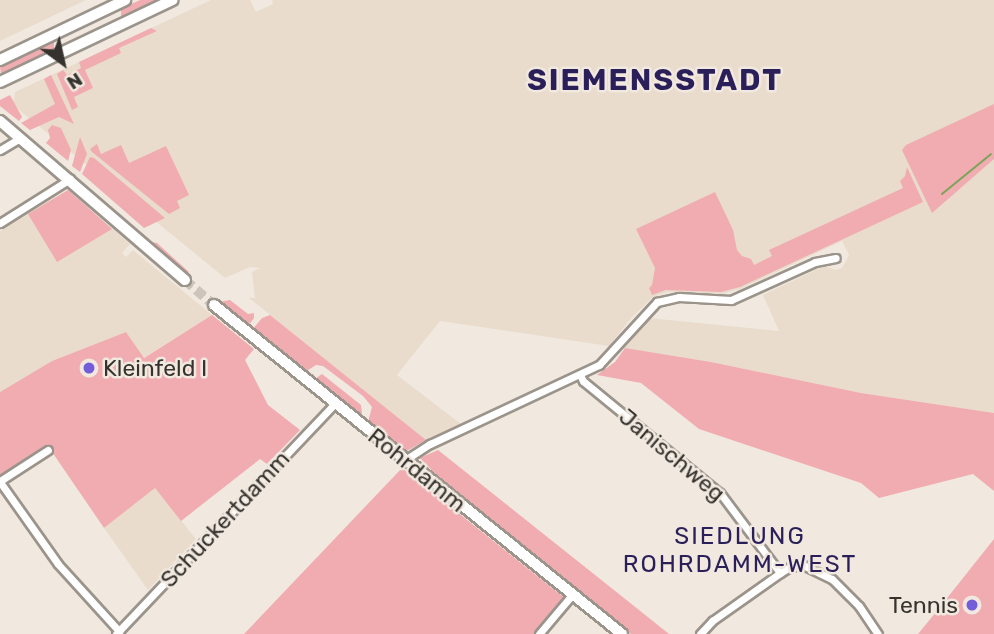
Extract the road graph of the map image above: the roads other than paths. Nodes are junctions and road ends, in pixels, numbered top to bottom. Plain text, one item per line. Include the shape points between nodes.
1 (125, 0) edge
2 (173, 0) edge
3 (0, 60) edge
4 (0, 82) edge
5 (0, 121) edge
6 (20, 138) junction
7 (0, 150) edge
8 (70, 179) junction
9 (0, 223) edge
10 (836, 258) dead end
11 (186, 280) tunnel mouth
12 (214, 305) tunnel mouth
13 (580, 375) junction
14 (334, 404) junction
15 (48, 450) dead end
16 (405, 460) junction
17 (0, 482) edge
18 (779, 573) junction
19 (572, 594) junction
20 (117, 633) edge
21 (539, 634) edge
22 (622, 634) edge
23 (700, 634) edge
24 (878, 634) edge

1 - 3 main road
2 - 4 main road
5 - 6 main road
6 - 7 street
6 - 8 main road
8 - 9 street
8 - 11 main road
10 - 13 street via 815,262 731,300 664,299 646,311 605,360
12 - 14 main road, Rohrdamm
13 - 16 street
13 - 18 street, Janischweg via 720,493
14 - 16 main road, Rohrdamm
14 - 20 street, Schuckertdamm
15 - 17 street
16 - 19 main road, Rohrdamm
17 - 20 street via 58,564
18 - 23 street
18 - 24 street via 795,565 819,570 859,606
19 - 21 street
19 - 22 main road, Rohrdamm

